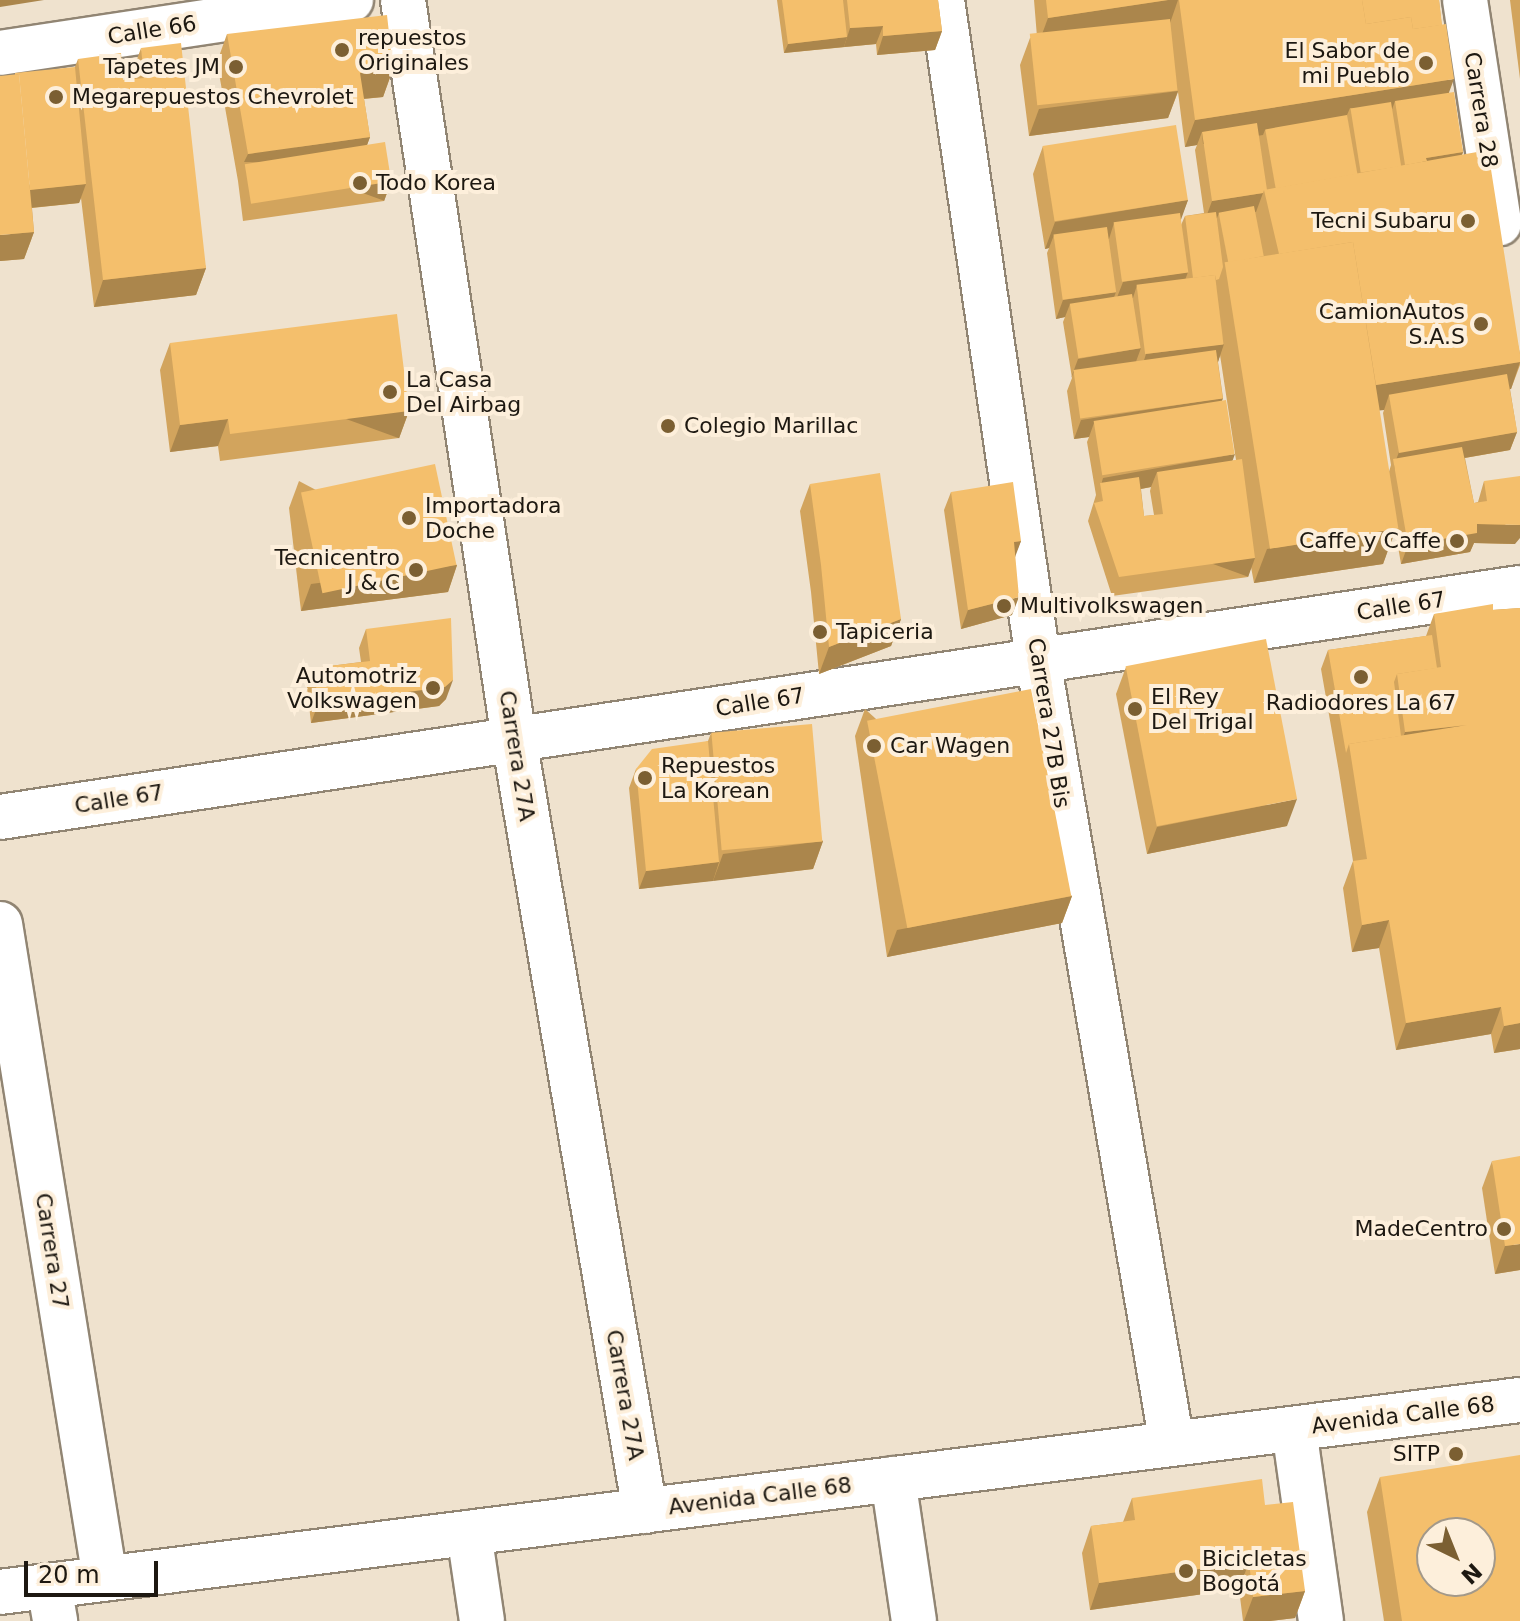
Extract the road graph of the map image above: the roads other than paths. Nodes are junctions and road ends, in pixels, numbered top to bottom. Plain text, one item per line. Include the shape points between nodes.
1 (351, 0) edge
2 (403, 0) edge
3 (942, 0) edge
4 (1465, 0) edge
5 (0, 53) edge
6 (1506, 267) edge
7 (1520, 588) edge
8 (1038, 660) junction
9 (514, 739) junction
10 (0, 817) edge
11 (0, 924) edge
12 (1520, 1400) edge
13 (1294, 1429) junction
14 (1172, 1444) junction
15 (893, 1479) junction
16 (645, 1511) junction
17 (469, 1533) junction
18 (105, 1579) junction
19 (0, 1592) edge
20 (52, 1603) edge
21 (482, 1621) edge
22 (914, 1621) edge
23 (1321, 1621) edge

1 - 5 street, Calle 66
2 - 9 street, Carrera 27A
3 - 8 street, Carrera 27B Bis
4 - 6 street, Carrera 28
7 - 8 street, Calle 67
8 - 9 street, Calle 67
8 - 14 street, Carrera 27B Bis
9 - 10 street, Calle 67
9 - 16 street, Carrera 27A
11 - 18 street, Carrera 27
12 - 13 street, Avenida Calle 68
13 - 14 street, Avenida Calle 68
13 - 23 street
14 - 15 street, Avenida Calle 68
15 - 16 street, Avenida Calle 68
15 - 22 street
16 - 17 street, Avenida Calle 68
17 - 18 street, Avenida Calle 68
17 - 21 street
18 - 20 street, Avenida Calle 68
19 - 20 street, Avenida Calle 68

